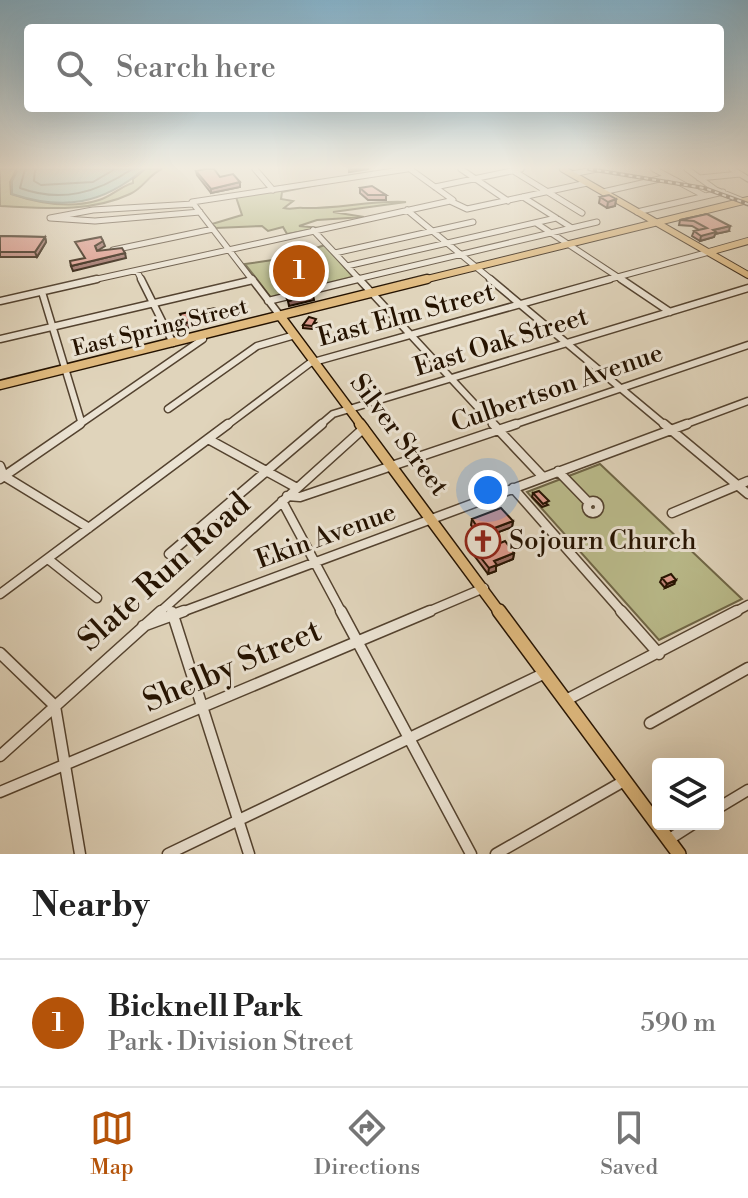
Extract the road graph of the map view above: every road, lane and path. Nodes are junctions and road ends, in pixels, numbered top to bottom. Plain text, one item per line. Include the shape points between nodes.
1 (98, 209) edge
2 (198, 209) edge
3 (412, 209) edge
4 (542, 209) edge
5 (575, 209) edge
6 (632, 209) edge
7 (650, 209) edge
8 (718, 209) edge
9 (407, 210) junction
10 (200, 212) junction
11 (637, 212) junction
12 (582, 213) dead end
13 (556, 218) junction
14 (473, 222) dead end
15 (597, 222) dead end
16 (536, 223) junction
17 (657, 223) junction
18 (572, 228) junction
19 (213, 229) junction
20 (313, 230) junction
21 (432, 231) junction
22 (555, 233) junction
23 (748, 241) edge
24 (446, 243) junction
25 (572, 244) junction
26 (229, 250) junction
27 (102, 252) edge
28 (709, 252) junction
29 (335, 253) junction
30 (461, 254) junction
31 (347, 266) junction
32 (478, 268) junction
33 (137, 271) junction
34 (748, 275) edge
35 (619, 277) junction
36 (360, 279) junction
37 (253, 280) junction
38 (748, 288) edge
39 (42, 292) junction
40 (373, 294) junction
41 (0, 301) edge
42 (268, 301) junction
43 (153, 304) junction
44 (521, 304) junction
45 (670, 312) junction
46 (281, 317) junction
47 (53, 327) junction
48 (412, 334) junction
49 (295, 335) junction
50 (201, 336) junction
51 (0, 339) edge
52 (173, 343) junction
53 (568, 343) junction
54 (748, 345) edge
55 (314, 361) junction
56 (65, 369) junction
57 (453, 378) junction
58 (0, 385) edge
59 (621, 387) junction
60 (748, 401) edge
61 (168, 409) dead end
62 (350, 409) junction
63 (81, 421) junction
64 (364, 428) junction
65 (499, 429) junction
66 (671, 429) junction
67 (208, 439) junction
68 (0, 466) edge
69 (392, 466) junction
70 (266, 471) junction
71 (558, 471) junction
72 (543, 477) junction
73 (2, 478) edge
74 (748, 481) edge
75 (738, 485) junction
76 (297, 488) junction
77 (513, 488) junction
78 (748, 494) edge
79 (285, 498) junction
80 (589, 503) dead end
81 (672, 513) dead end
82 (432, 518) junction
83 (89, 528) junction
84 (169, 554) dead end
85 (48, 559) junction
86 (316, 561) junction
87 (484, 588) junction
88 (0, 594) edge
89 (97, 598) dead end
90 (169, 602) junction
91 (748, 605) edge
92 (173, 615) junction
93 (143, 626) junction
94 (358, 641) junction
95 (0, 653) edge
96 (659, 654) junction
97 (748, 668) edge
98 (545, 673) junction
99 (565, 700) junction
100 (55, 706) junction
101 (202, 707) junction
102 (650, 723) dead end
103 (410, 738) junction
104 (0, 756) edge
105 (65, 765) junction
106 (624, 781) junction
107 (748, 790) edge
108 (0, 792) edge
109 (724, 804) edge
110 (239, 821) junction
111 (684, 830) edge
112 (668, 840) junction
113 (80, 854) edge
114 (168, 854) edge
115 (249, 854) edge
116 (471, 854) edge
117 (496, 854) edge
118 (679, 854) edge

1 - 10 street via 50,218 95,221
2 - 10 street, Silver Street
3 - 9 street
4 - 13 street
5 - 12 street
6 - 11 main road
7 - 11 street
8 - 17 main road, East Spring Street
9 - 20 street
9 - 21 street
10 - 19 street, Silver Street
11 - 17 main road
13 - 16 street
13 - 18 street
14 - 21 street
15 - 18 street
16 - 22 street
16 - 24 street
17 - 25 main road, East Spring Street
17 - 28 main road
18 - 22 street
19 - 26 street, Silver Street
19 - 27 street
20 - 26 street
20 - 29 street
21 - 24 street
21 - 29 street
22 - 25 street
22 - 30 street
23 - 28 main road, East Elm Street
24 - 30 street
24 - 31 street
25 - 32 main road, East Spring Street
25 - 35 street
26 - 33 street
26 - 37 street, Silver Street
28 - 34 main road
28 - 35 street, East Elm Street
29 - 31 street
30 - 32 street
30 - 36 street
31 - 36 street
32 - 40 main road, East Spring Street
32 - 44 street
33 - 39 street
33 - 43 street
35 - 44 street, East Elm Street
35 - 45 street
36 - 40 street
36 - 42 street
37 - 42 street, Silver Street
37 - 43 street
38 - 45 street, East Oak Street
39 - 41 street
39 - 47 street
40 - 46 main road, East Spring Street
40 - 48 street
42 - 46 street, Silver Street
43 - 47 street
43 - 52 street
44 - 48 street, East Elm Street
44 - 53 street
45 - 53 street, East Oak Street
46 - 49 main road, Silver Street
46 - 50 main road, East Spring Street
47 - 51 street
47 - 56 street
48 - 55 street, East Elm Street
48 - 57 street
49 - 55 main road, Silver Street
49 - 61 street via 257,346
50 - 52 main road, East Spring Street
50 - 63 street
52 - 56 main road, East Spring Street
53 - 57 street, East Oak Street
53 - 59 street
54 - 59 street, Culbertson Avenue
55 - 62 main road, Silver Street
55 - 67 street, East Elm Street
56 - 58 main road, East Spring Street
56 - 63 street
57 - 62 street, East Oak Street
57 - 65 street
59 - 65 street, Culbertson Avenue
59 - 66 street
60 - 66 street, Ekin Avenue
62 - 64 main road, Silver Street
62 - 70 street, East Oak Street via 333,414
63 - 73 street
64 - 69 main road, Silver Street
64 - 76 street, Slate Run Road
65 - 69 street, Culbertson Avenue
65 - 72 street
66 - 71 street, Ekin Avenue
66 - 75 street
67 - 70 street
67 - 83 street, East Elm Street
68 - 73 street
69 - 79 street, Culbertson Avenue
69 - 82 main road, Silver Street
70 - 76 street
70 - 84 street, East Oak Street
71 - 72 street, Ekin Avenue
71 - 80 street
72 - 77 street, Ekin Avenue
73 - 83 street
74 - 75 street
75 - 78 street
75 - 81 street
76 - 79 street, Slate Run Road
77 - 82 street, Ekin Avenue
77 - 96 street
79 - 86 street
79 - 90 street, Slate Run Road
82 - 86 street, Ekin Avenue
82 - 87 main road, Silver Street
83 - 85 street, East Elm Street
85 - 88 street, East Elm Street
85 - 89 street
86 - 92 street, Ekin Avenue
86 - 94 street
87 - 94 street, Shelby Street
87 - 98 main road, Silver Street
90 - 92 street
90 - 93 street, Slate Run Road
91 - 96 street
92 - 93 street, Ekin Avenue
92 - 101 street
93 - 100 street, Slate Run Road
94 - 101 street, Shelby Street
94 - 103 street
95 - 100 street
96 - 99 street
97 - 102 street
98 - 99 main road, Silver Street
98 - 103 street
99 - 106 main road, Silver Street
100 - 104 street, Slate Run Road
100 - 105 street
101 - 105 street, Shelby Street
101 - 110 street
103 - 110 street
103 - 116 street
105 - 108 street, Shelby Street
105 - 113 street
106 - 112 main road, Silver Street
106 - 117 street
107 - 109 street
110 - 114 street
110 - 115 street
111 - 112 street
112 - 118 main road, Silver Street

